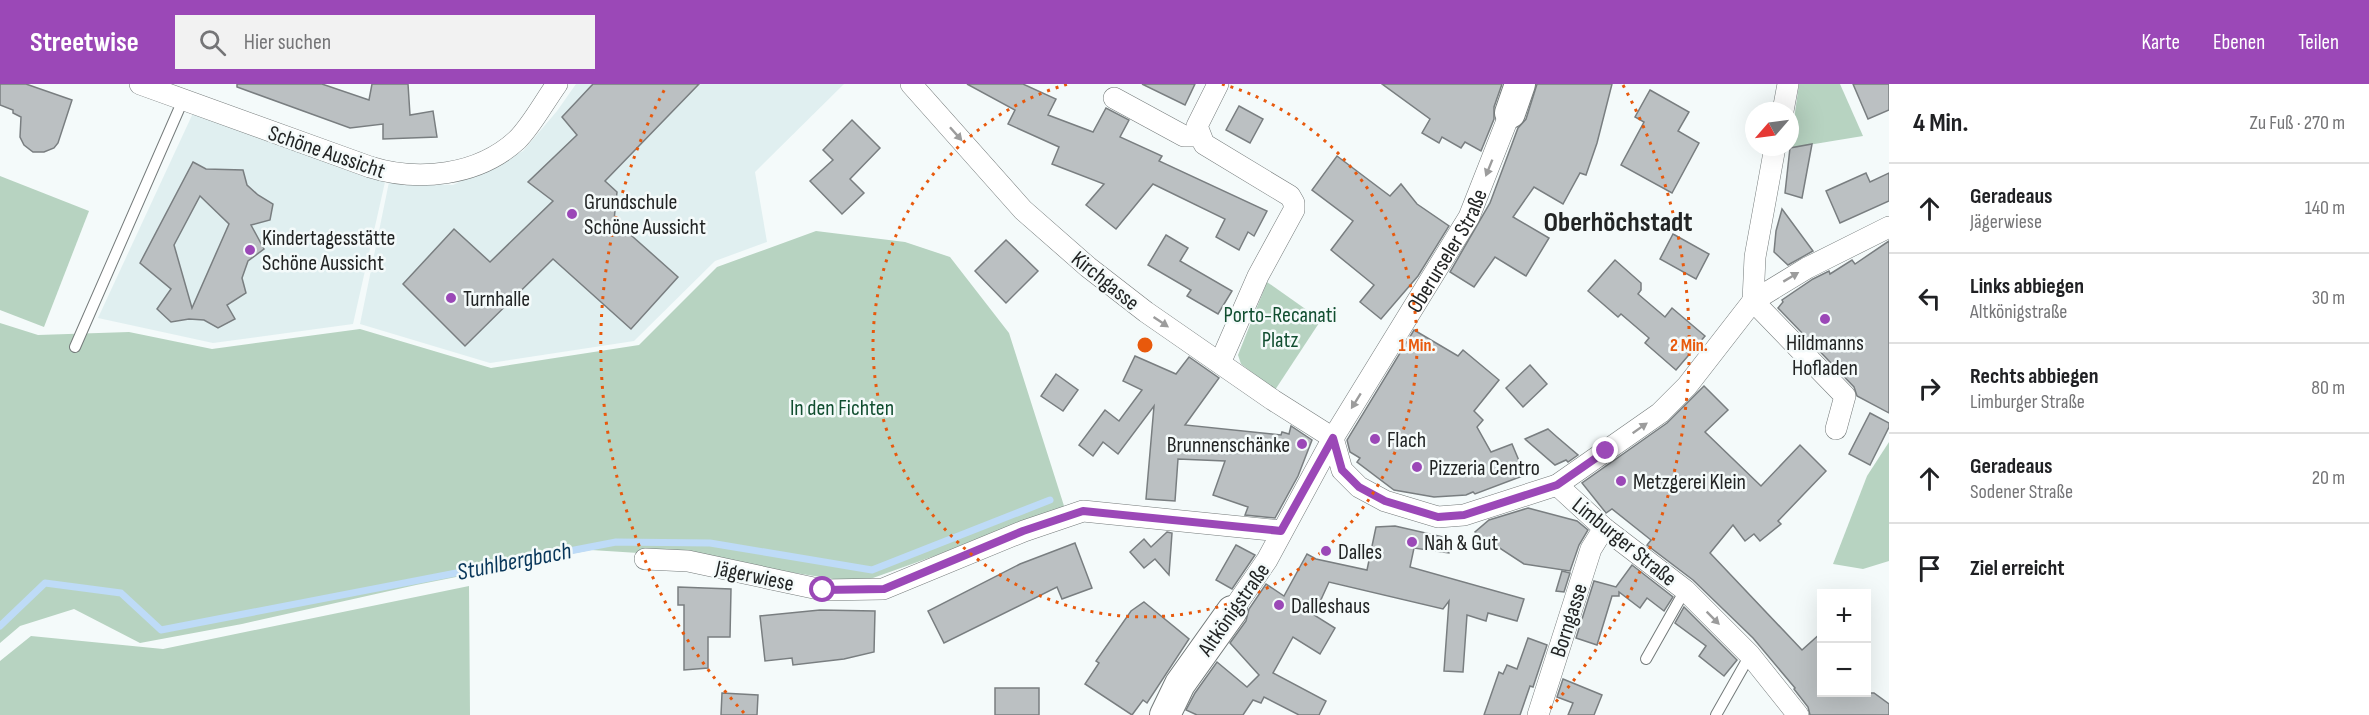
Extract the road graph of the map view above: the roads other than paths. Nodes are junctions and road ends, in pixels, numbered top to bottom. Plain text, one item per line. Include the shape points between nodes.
1 (140, 84) edge
2 (557, 84) edge
3 (1218, 84) edge
4 (1520, 84) edge
5 (1788, 84) edge
6 (917, 86) edge
7 (1114, 98) dead end
8 (183, 100) junction
9 (1785, 102) edge
10 (1510, 113) joint
11 (1199, 136) junction
12 (1773, 156) edge
13 (1889, 227) edge
14 (1753, 301) junction
15 (75, 347) dead end
16 (1220, 363) junction
17 (1836, 429) dead end
18 (1333, 438) junction
19 (1557, 485) junction
20 (1604, 528) junction
21 (1281, 531) junction
22 (645, 559) dead end
23 (1685, 590) junction
24 (1232, 611) joint
25 (1750, 655) junction
26 (1646, 659) dead end
27 (1165, 715) edge
28 (1538, 715) edge
29 (1716, 715) edge
30 (1798, 715) edge

1 - 8 street, Schöne Aussicht
2 - 8 street, Schöne Aussicht via 518,139 502,151 466,168 427,176 388,173
3 - 11 street via 1197,126
4 - 10 street, Oberurseler Straße
5 - 9 street
6 -> 16 street, Kirchgasse via 1023,210 1088,267
7 - 11 street via 1184,136
8 - 15 lane
10 -> 18 street, Oberurseler Straße via 1469,217
11 - 16 street via 1204,144 1290,195 1294,203
12 - 14 street via 1755,257
14 -> 13 street via 1807,268
14 - 17 street via 1845,396
19 -> 14 street via 1660,413 1687,386
16 - 18 street, Kirchgasse
18 - 19 street, Limburger Straße via 1342,470 1359,487 1385,501 1438,517 1464,515
18 - 21 street, Altkönigstraße
19 - 20 street, Limburger Straße
20 - 23 street, Limburger Straße
20 - 28 street, Borngasse via 1591,549
21 - 22 street, Jägerwiese via 1083,511 1023,531 884,589 823,590 688,561
21 - 24 street, Altkönigstraße via 1267,560
23 -> 25 street, Limburger Straße
23 - 26 lane
24 - 27 street, Altkönigstraße via 1180,684
25 - 29 lane
25 - 30 street, Limburger Straße

